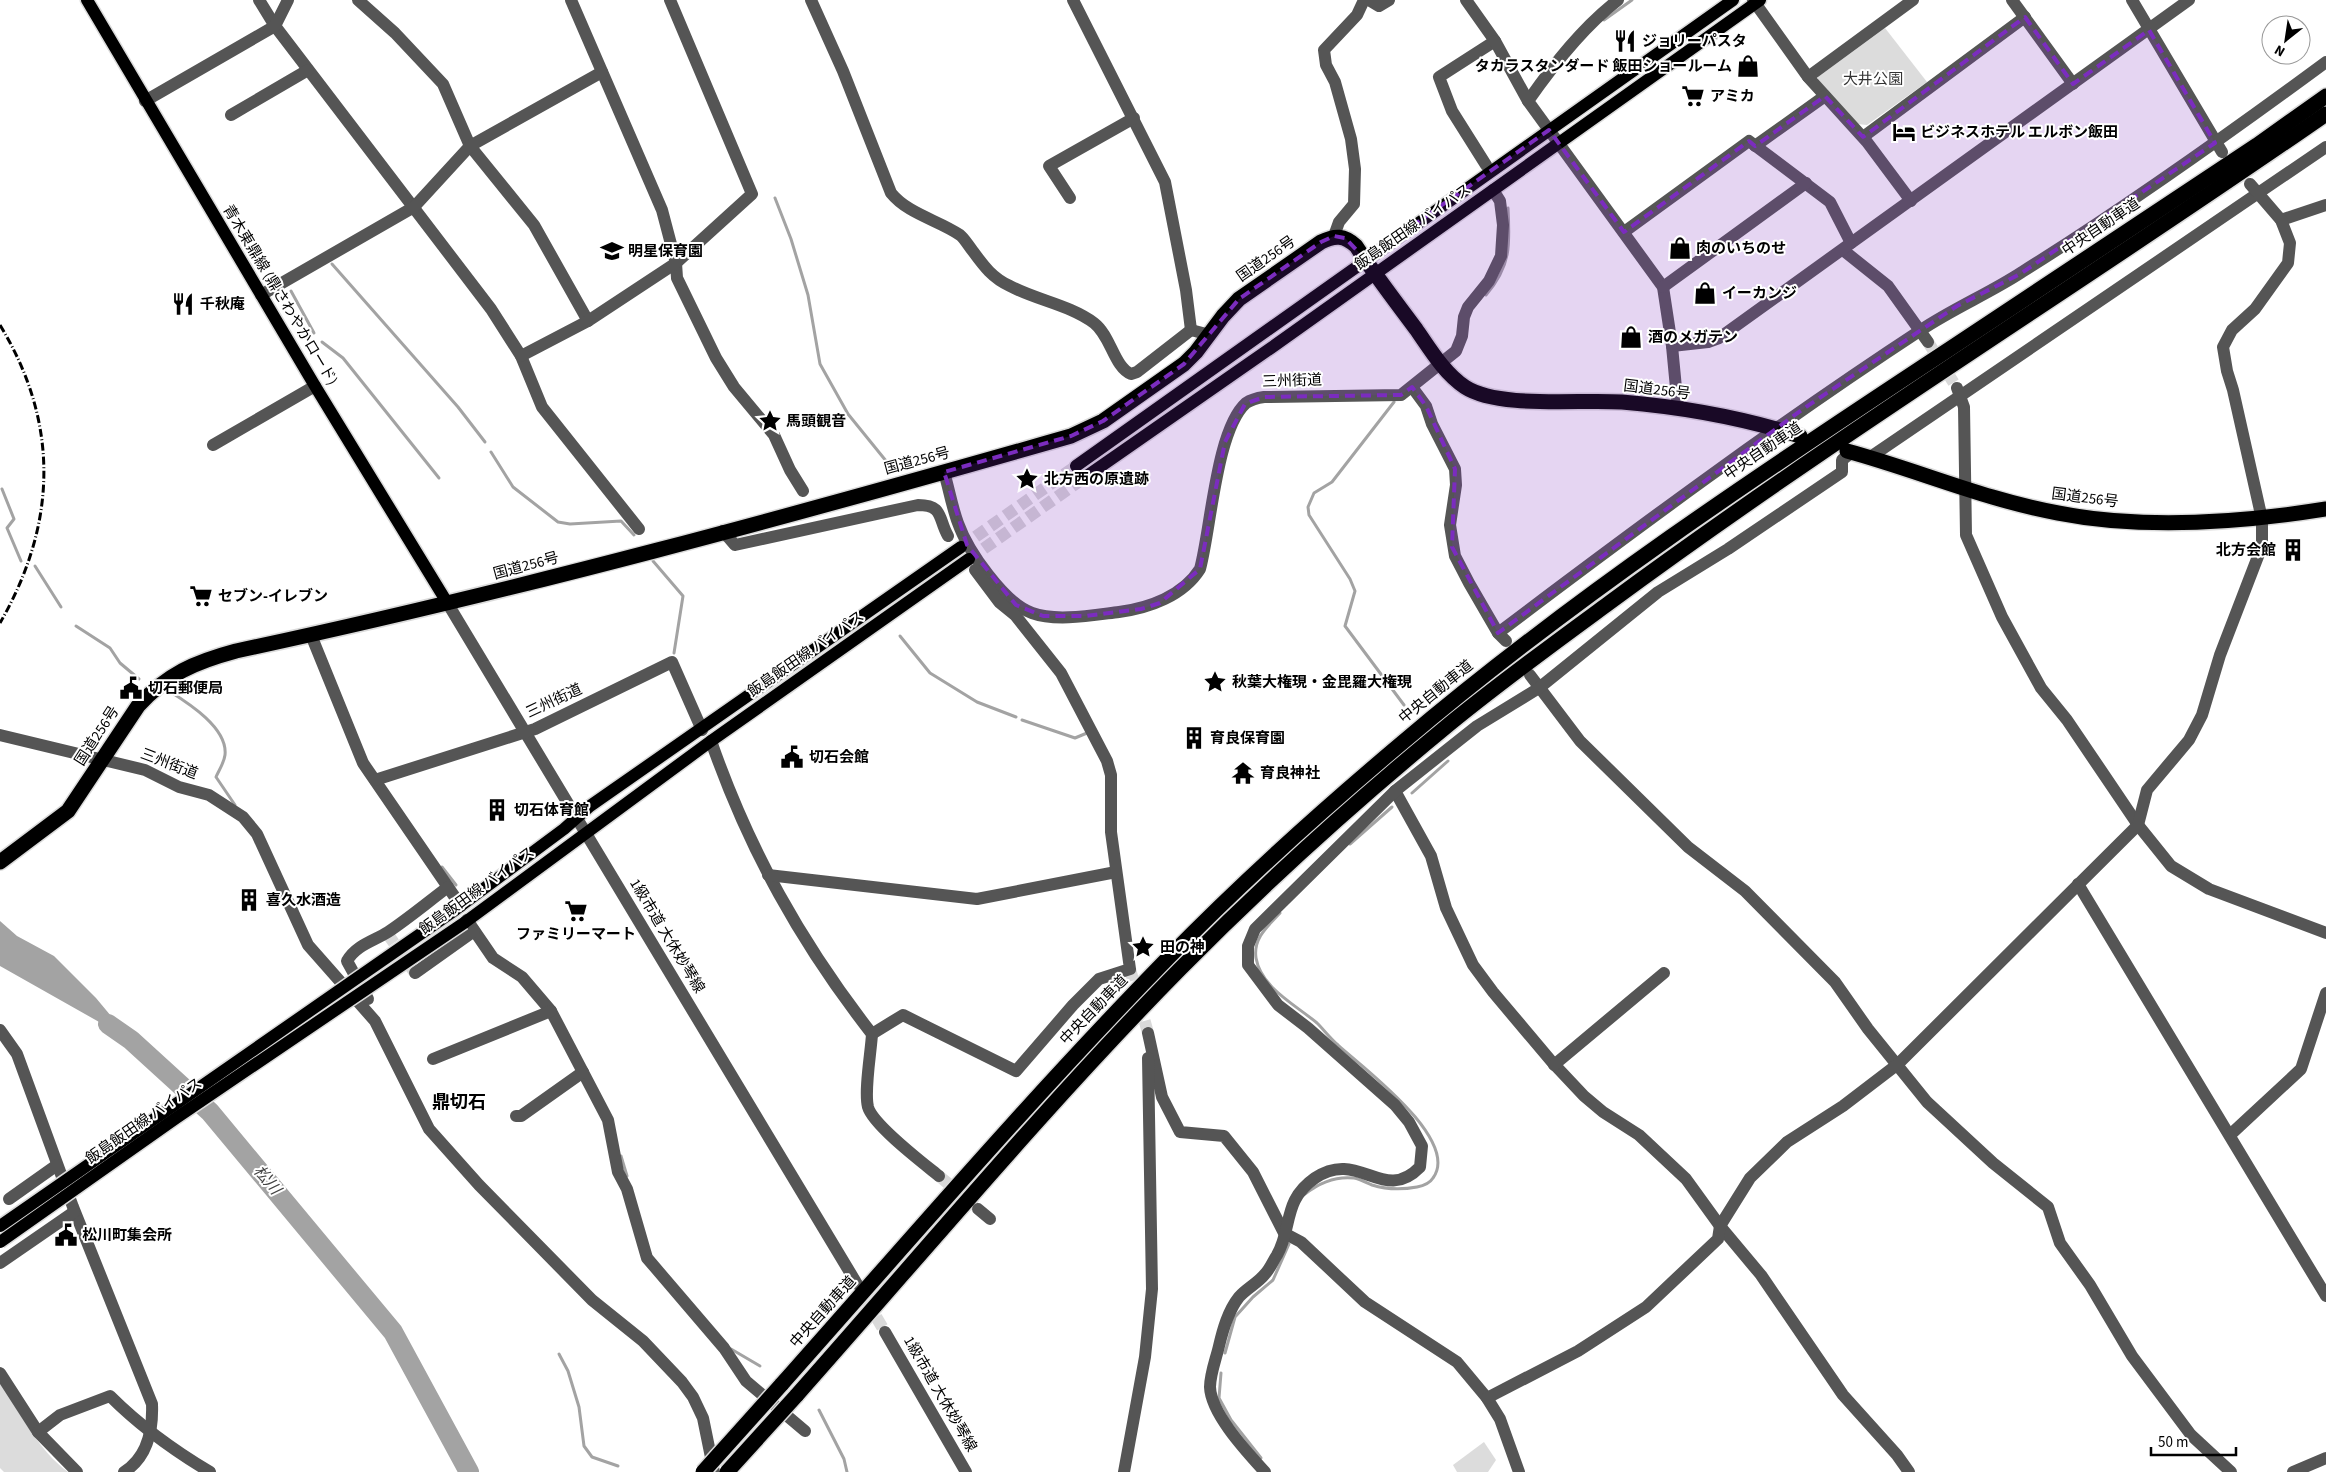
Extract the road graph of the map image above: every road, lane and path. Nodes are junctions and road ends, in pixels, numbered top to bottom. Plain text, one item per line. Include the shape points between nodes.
1 (87, 0) edge
2 (259, 0) edge
3 (288, 0) edge
4 (358, 0) edge
5 (571, 0) edge
6 (670, 0) edge
7 (1073, 0) edge
8 (1364, 0) edge
9 (1369, 0) edge
10 (1388, 0) edge
11 (1466, 0) edge
12 (1618, 0) edge
13 (1732, 0) edge
14 (1913, 0) edge
15 (2012, 0) edge
16 (2132, 0) edge
17 (2189, 0) edge
18 (1756, 1) edge
19 (816, 2) edge
20 (2025, 17) junction
21 (275, 26) junction
22 (2148, 30) junction
23 (1495, 41) junction
24 (2326, 62) edge
25 (308, 70) junction
26 (602, 72) junction
27 (1808, 77) junction
28 (2073, 84) junction
29 (1825, 96) junction
30 (2326, 96) edge
31 (145, 100) junction
32 (1528, 101) junction
33 (2326, 114) edge
34 (231, 115) dead end
35 (1134, 118) junction
36 (1549, 130) junction
37 (1863, 137) junction
38 (1558, 142) junction
39 (470, 146) junction
40 (1755, 146) junction
41 (2219, 147) junction
42 (2326, 147) edge
43 (1486, 165) dead end
44 (1806, 182) junction
45 (2254, 189) junction
46 (1493, 190) junction
47 (1070, 198) dead end
48 (1911, 201) junction
49 (2326, 205) edge
50 (414, 207) junction
51 (2281, 220) junction
52 (1624, 232) junction
53 (1334, 236) junction
54 (1847, 246) junction
55 (1365, 259) junction
56 (676, 263) junction
57 (1375, 273) junction
58 (1663, 287) junction
59 (261, 295) junction
60 (588, 321) junction
61 (1191, 330) junction
62 (1921, 330) junction
63 (1210, 335) junction
64 (1928, 342) tunnel mouth
65 (1672, 346) junction
66 (521, 356) junction
67 (1441, 364) junction
68 (315, 386) junction
69 (1412, 387) junction
70 (1958, 393) junction
71 (1678, 409) junction
72 (1776, 428) junction
73 (1800, 436) dead end
74 (213, 444) dead end
75 (1849, 452) joint
76 (1869, 458) junction
77 (1076, 466) tunnel mouth
78 (944, 472) junction
79 (1084, 478) tunnel mouth
80 (1964, 488) junction
81 (803, 492) dead end
82 (2326, 510) edge
83 (2262, 519) junction
84 (639, 529) dead end
85 (723, 531) junction
86 (948, 536) dead end
87 (961, 547) tunnel mouth
88 (972, 565) joint
89 (448, 604) junction
90 (311, 635) junction
91 (1530, 675) dead end
92 (1539, 688) junction
93 (702, 730) junction
94 (525, 732) junction
95 (0, 735) edge
96 (711, 741) junction
97 (103, 759) junction
98 (375, 780) junction
99 (1395, 791) junction
100 (576, 818) junction
101 (2138, 824) junction
102 (585, 832) junction
103 (0, 862) edge
104 (1116, 872) junction
105 (768, 876) junction
106 (2078, 884) junction
107 (448, 887) junction
108 (458, 908) junction
109 (468, 924) junction
110 (2326, 933) edge
111 (415, 973) dead end
112 (1664, 973) dead end
113 (2326, 993) edge
114 (365, 1008) junction
115 (551, 1011) junction
116 (0, 1030) edge
117 (872, 1034) junction
118 (433, 1059) dead end
119 (1898, 1064) junction
120 (1554, 1065) junction
121 (583, 1072) junction
122 (516, 1116) dead end
123 (2230, 1135) junction
124 (57, 1165) junction
125 (939, 1176) tunnel mouth
126 (9, 1199) dead end
127 (978, 1209) tunnel mouth
128 (74, 1212) junction
129 (990, 1219) dead end
130 (0, 1226) edge
131 (1720, 1226) junction
132 (1284, 1233) junction
133 (0, 1242) edge
134 (0, 1263) edge
135 (857, 1284) tunnel mouth
136 (2326, 1296) edge
137 (885, 1332) tunnel mouth
138 (0, 1373) edge
139 (1487, 1398) junction
140 (152, 1431) junction
141 (805, 1431) dead end
142 (38, 1432) junction
143 (2326, 1458) edge
144 (77, 1472) edge
145 (124, 1472) edge
146 (210, 1472) edge
147 (703, 1472) edge
148 (714, 1472) edge
149 (726, 1472) edge
150 (966, 1472) edge
151 (1124, 1472) edge
152 (1265, 1472) edge
153 (1520, 1472) edge
154 (1909, 1472) edge
155 (2231, 1472) edge
156 (2293, 1472) edge

1 - 31 main road, 青木東鼎線 (鼎さわやかロード)
2 - 21 street
3 - 21 street
4 - 39 street via 444,84
5 - 26 street
6 - 56 street via 752,194
7 - 35 street
8 - 53 street via 1357,16 1324,50 1351,139 1356,169 1354,204 1338,222
9 - 10 street via 1379,6
11 - 23 street
12 - 32 street via 1558,60
13 - 36 main road, 飯島飯田線 バイパス
14 - 27 street
15 - 20 street
16 - 22 street
17 - 22 street
18 - 27 street
18 - 38 main road, 飯島飯田線 バイパス
19 - 61 street via 891,193 899,202 961,236 991,275 1095,324 1112,346 1125,372 1137,372
20 - 28 street
20 - 37 street
21 - 25 street
21 - 31 street
22 - 28 street
22 - 41 street
23 - 32 street
23 - 43 street via 1439,77 1452,111
24 - 41 street
25 - 34 street
25 - 50 street
26 - 39 street
26 - 56 street via 662,210
27 - 29 street
28 - 48 street
29 - 37 street
29 - 40 street
30 - 147 highway, 中央自動車道, bridge via 2257,145 1784,457 1665,540 1524,644 1405,740 1253,874 1168,958 1060,1071
31 - 59 main road, 青木東鼎線 (鼎さわやかロード)
32 - 36 street
33 - 149 highway, bridge via 2112,260 1796,468 1655,569 1443,729 1351,807 1180,969 1074,1082
35 - 47 street via 1049,166
35 - 61 street via 1166,182
36 - 38 street
36 - 55 main road, 飯島飯田線 バイパス
37 - 48 street
38 - 46 main road, 飯島飯田線 バイパス
38 - 52 street
39 - 50 street
39 - 60 street via 534,224
40 - 44 street
40 - 52 street via 1749,141
41 - 62 street via 2020,274 1957,306
42 - 45 street
44 - 54 street via 1830,202
44 - 58 street
45 - 51 street
45 - 70 street
46 - 57 main road, 飯島飯田線 バイパス
46 - 67 street, 三州街道 via 1500,201 1503,224 1501,256 1489,281 1468,308 1456,351
48 - 54 street
49 - 51 street
50 - 59 street
50 - 66 street via 492,309
51 - 83 street via 2290,243 2288,263 2255,309 2232,330 2223,347
52 - 58 street
53 - 55 highway, 国道256号 via 1351,241
53 - 63 highway, 国道256号 via 1239,299
54 - 62 street via 1888,286
54 - 65 street via 1719,338
55 - 57 highway, 国道256号
55 - 77 main road, 飯島飯田線 バイパス
56 - 60 street
56 - 81 street via 677,278 716,358 734,387 774,435
57 - 67 highway, 国道256号
57 - 79 main road, 飯島飯田線 バイパス
58 - 65 street
59 - 68 main road, 青木東鼎線 (鼎さわやかロード)
60 - 66 street
61 - 63 street
62 - 64 street
62 - 72 street
63 - 78 highway, 国道256号 via 1184,364 1103,421 1071,436
65 - 71 street
66 - 84 street via 542,407
67 - 69 street, 三州街道
67 - 71 highway, 国道256号 via 1464,386 1493,398 1620,402
68 - 74 street
68 - 89 main road, 青木東鼎線 (鼎さわやかロード)
69 - 72 street via 1426,406 1455,469 1450,525 1452,547 1469,583 1502,637 1625,537
69 - 78 street, 三州街道 via 1401,395 1264,398 1245,404 1225,442 1202,560 1195,577 1160,603 1141,609 1086,616 1043,616 1016,605 967,545
70 - 76 street
70 - 80 street via 1964,407
71 - 72 highway, 国道256号
72 - 73 highway, 国道256号
75 - 76 highway, 国道256号
75 - 92 street via 1842,460 1842,472 1658,592
76 - 80 highway, 国道256号
78 - 85 highway, 国道256号
80 - 83 highway, 国道256号 via 2029,507 2096,519 2168,522
80 - 101 street via 1966,535 2002,617 2041,688 2067,720
82 - 83 highway, 国道256号
83 - 101 street via 2262,546 2220,655 2202,715 2189,740 2147,790
85 - 86 street via 735,545 927,505 940,514
85 - 89 highway, 国道256号
87 - 93 main road, 飯島飯田線 バイパス
88 - 96 main road, 飯島飯田線 バイパス
88 - 104 street via 999,602 1015,615 1062,673 1107,761 1111,775 1111,832
89 - 90 highway, 国道256号
89 - 94 street, 1級市道 大休妙琴線
90 - 97 highway, 国道256号 via 211,658 178,672 150,692
90 - 98 street via 353,742
91 - 92 street
92 - 99 street via 1477,726
92 - 119 street via 1580,742 1688,847 1745,892 1818,964
93 - 94 street, 三州街道 via 672,662
93 - 100 main road, 飯島飯田線 バイパス
94 - 98 street, 三州街道
94 - 100 street, 1級市道 大休妙琴線
95 - 97 street, 三州街道
96 - 102 main road, 飯島飯田線 バイパス
96 - 105 street via 746,832
97 - 103 highway, 国道256号 via 68,811
97 - 114 street, 三州街道 via 145,770 179,787 209,794 243,817 257,834 308,945
98 - 107 street
99 - 120 street via 1431,856 1446,908 1473,965
99 - 132 street via 1255,929 1248,946 1248,965 1278,1005 1395,1104 1422,1146 1420,1167 1397,1181 1386,1182 1360,1170 1347,1168 1315,1178 1295,1198
100 - 102 street, 1級市道 大休妙琴線
100 - 108 main road, 飯島飯田線 バイパス
101 - 106 street
101 - 110 street via 2171,866 2209,889
102 - 109 main road, 飯島飯田線 バイパス
102 - 135 street, 1級市道 大休妙琴線
104 - 105 street via 977,899
104 - 117 street via 1130,969 1099,979 1016,1071 903,1015
105 - 117 street via 847,1002
106 - 119 street
106 - 123 street
107 - 108 street
107 - 114 street via 349,957 347,961 369,1000
108 - 130 main road, 飯島飯田線 バイパス, bridge
109 - 111 street
109 - 115 street via 493,958 522,977
109 - 133 main road, 飯島飯田線 バイパス, bridge via 176,1118
112 - 120 street
113 - 123 street via 2301,1069
114 - 148 street via 375,1021 430,1129 448,1153 592,1300 643,1341 682,1382 703,1418
115 - 118 street
115 - 121 street
116 - 124 street via 17,1054
117 - 125 street via 870,1111 880,1125
119 - 131 street via 1788,1142 1750,1178
119 - 155 street via 1927,1102 2048,1207 2060,1243 2132,1356 2191,1436
120 - 131 street via 1597,1107 1662,1154 1686,1179
121 - 122 street via 521,1116
121 - 141 street via 608,1120 618,1172 627,1189 647,1258 724,1348 746,1380
123 - 136 street
124 - 126 street
124 - 128 street
127 - 129 street
128 - 134 street
128 - 140 street via 152,1404
131 - 139 street via 1718,1239 1646,1307 1578,1351
131 - 154 street via 1761,1275 1843,1395
132 - 139 street via 1301,1242 1364,1302 1457,1362
132 - 151 street via 1253,1172 1224,1136 1180,1132 1162,1098 1148,1033 1152,1289 1145,1357
132 - 152 street via 1279,1252 1265,1274 1239,1297 1225,1322 1210,1384 1211,1396 1220,1414
137 - 150 street, 1級市道 大休妙琴線
138 - 142 street
139 - 153 street via 1500,1419
140 - 142 street via 137,1423 110,1396 60,1415
140 - 145 street via 139,1459
140 - 146 street via 162,1442
142 - 144 street
143 - 156 street

